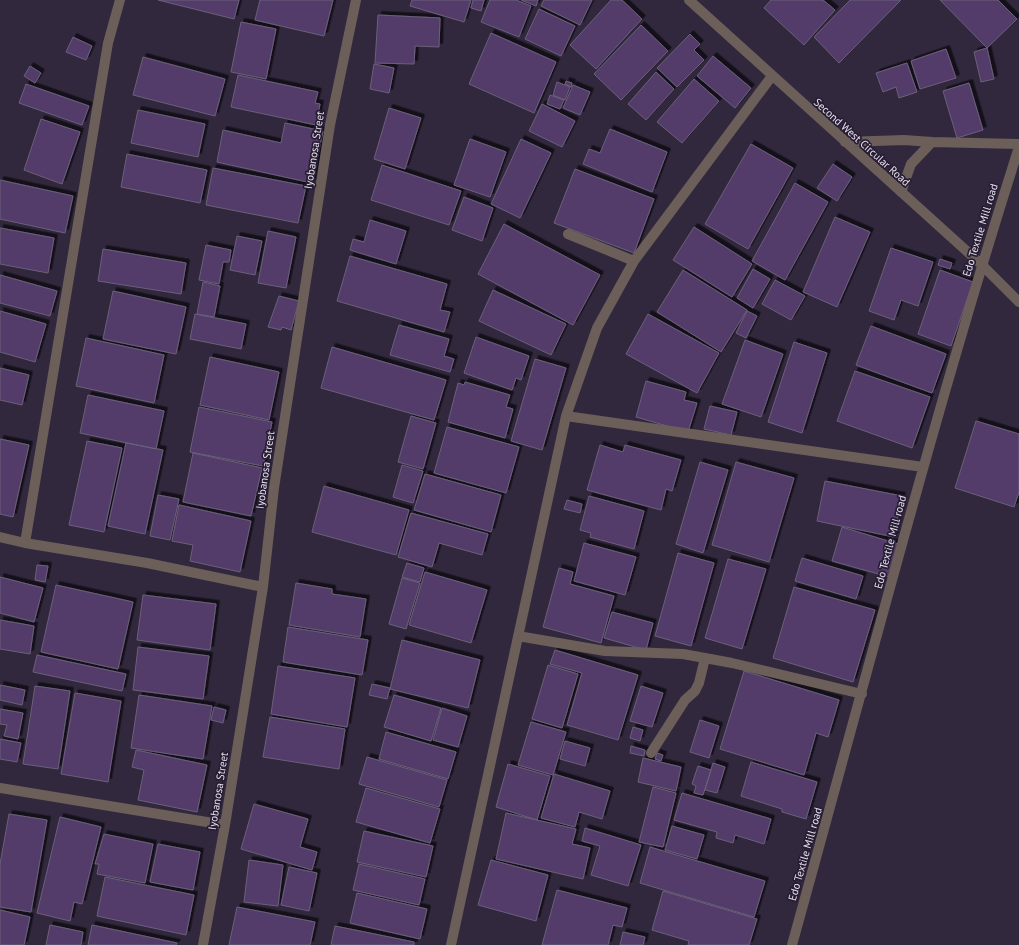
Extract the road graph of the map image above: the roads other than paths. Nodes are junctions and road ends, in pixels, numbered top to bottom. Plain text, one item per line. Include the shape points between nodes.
1 (120, 0) edge
2 (356, 0) edge
3 (689, 0) edge
4 (772, 76) junction
5 (845, 142) junction
6 (932, 142) junction
7 (1019, 145) edge
8 (901, 192) junction
9 (568, 234) dead end
10 (634, 261) junction
11 (981, 264) junction
12 (1019, 302) edge
13 (566, 416) junction
14 (923, 466) junction
15 (0, 537) edge
16 (25, 543) junction
17 (263, 587) junction
18 (518, 636) junction
19 (705, 658) junction
20 (862, 694) junction
21 (651, 752) dead end
22 (0, 788) edge
23 (225, 825) junction
24 (204, 945) edge
25 (451, 945) edge
26 (792, 945) edge

1 - 16 street via 108,43
2 - 17 street, Iyobanosa Street via 330,125 274,488
3 - 4 street, Second West Circular Road
4 - 5 street, Second West Circular Road
4 - 10 street
5 - 6 street
5 - 8 street, Second West Circular Road
6 - 7 street
6 - 8 street via 911,164
7 - 11 street, Edo Textile Mill road
8 - 11 street, Second West Circular Road
9 - 10 street
10 - 13 street via 597,328
11 - 12 street, Second West Circular Road
11 - 14 street, Edo Textile Mill road
13 - 14 street
13 - 18 street
14 - 20 street, Edo Textile Mill road
15 - 16 street
16 - 17 street via 147,563
17 - 23 street, Iyobanosa Street
18 - 19 street via 605,651 683,654
18 - 25 street
19 - 20 street
19 - 21 street via 695,691 685,700
20 - 26 street, Edo Textile Mill road
22 - 23 street
23 - 24 street, Iyobanosa Street

